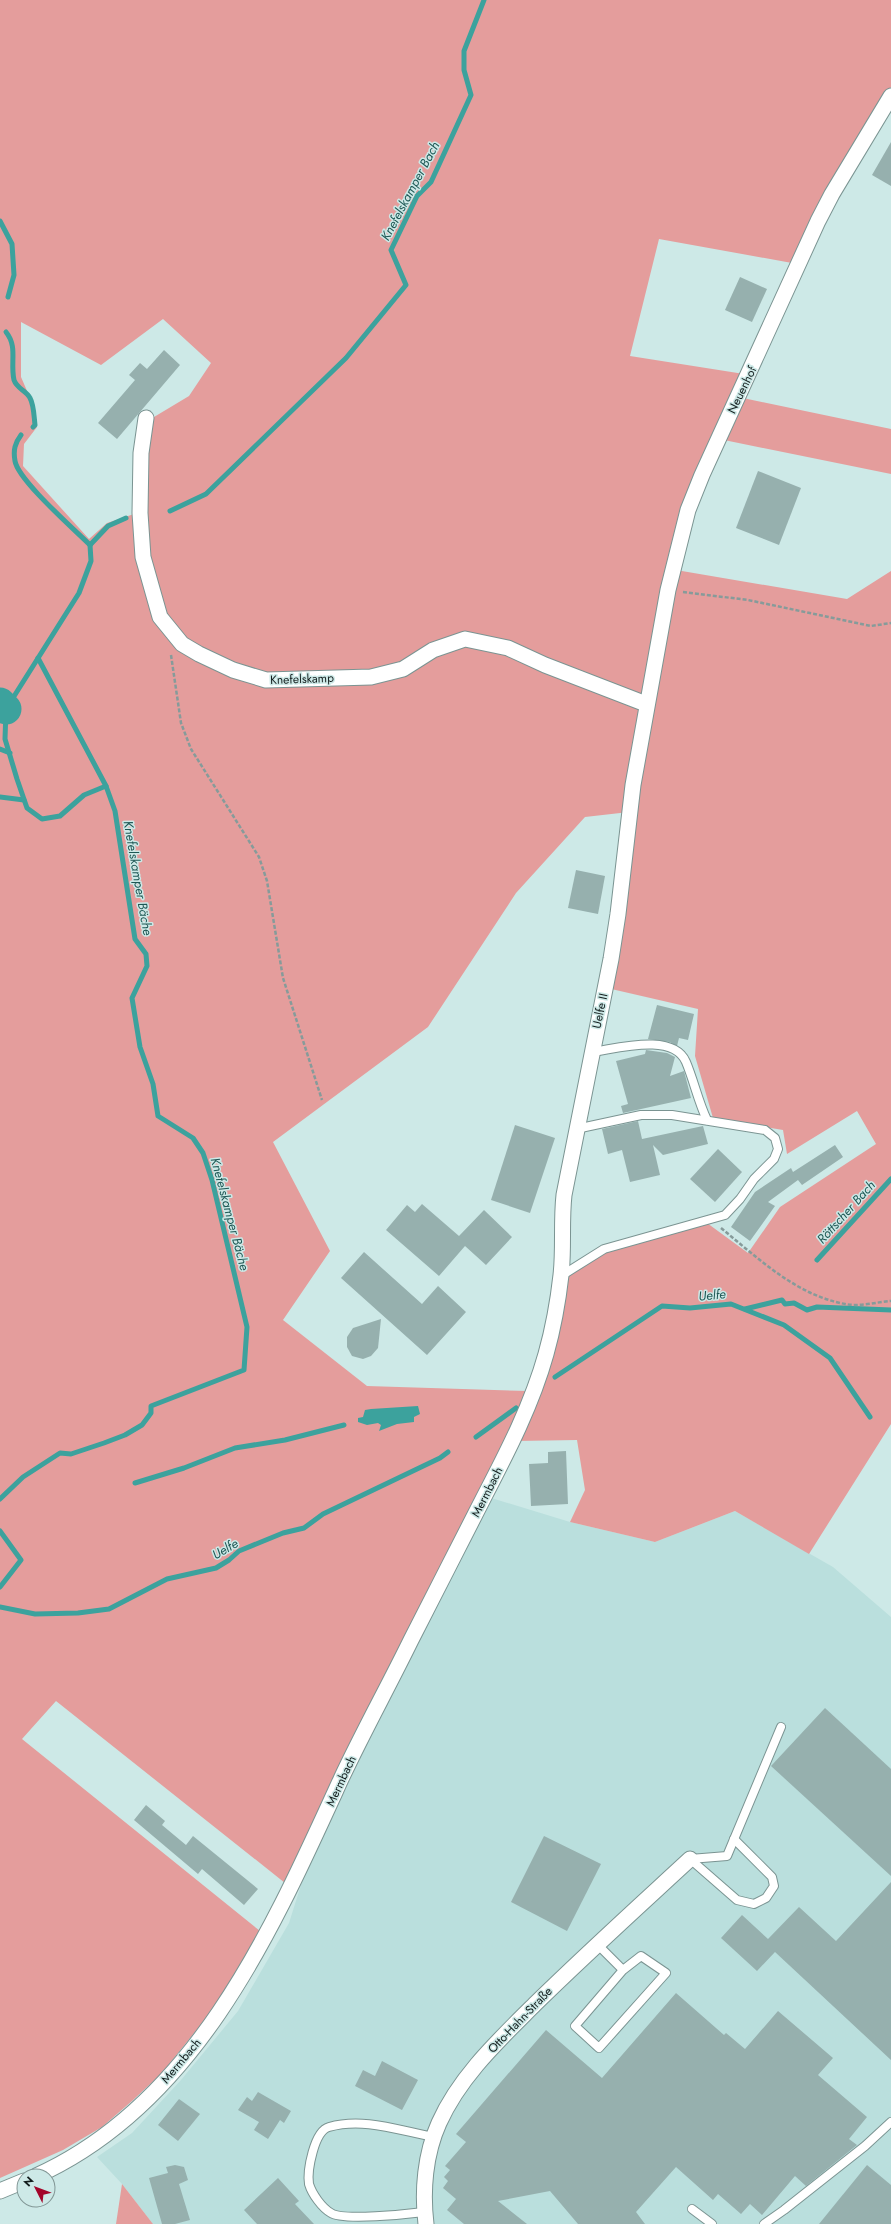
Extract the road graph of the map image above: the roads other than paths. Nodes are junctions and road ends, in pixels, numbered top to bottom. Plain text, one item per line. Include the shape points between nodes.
1 (891, 96) edge
2 (146, 418) dead end
3 (646, 704) junction
4 (591, 1052) junction
5 (707, 1120) junction
6 (576, 1129) junction
7 (561, 1276) junction
8 (554, 1318) joint
9 (781, 1727) dead end
10 (734, 1839) junction
11 (690, 1860) junction
12 (596, 1944) junction
13 (623, 1970) junction
14 (891, 2122) edge
15 (434, 2137) junction
16 (53, 2168) edge
17 (16, 2184) edge
18 (0, 2191) edge
19 (692, 2209) dead end
20 (425, 2218) edge
21 (712, 2224) edge
22 (764, 2224) edge

1 - 3 street, Neuenhof via 832,194 688,510 668,590
2 - 3 street, Knefelskamp via 141,453 140,513 143,557 156,610 165,626 182,644 199,654 233,670 266,680 371,677 403,669 438,648 465,638 508,648
3 - 4 street, Uelfe II via 633,785 618,914
4 - 5 lane via 652,1044 678,1051 685,1060
4 - 6 street, Uelfe II
5 - 6 lane via 672,1115 641,1115
5 - 7 lane via 765,1130 775,1138 778,1149 774,1159 754,1179 732,1210 725,1215 604,1250
6 - 7 street, Uelfe II via 561,1217
7 - 8 street, Uelfe II
8 - 16 street, Mermbach via 537,1382 504,1459 343,1775 276,1916 247,1967 202,2035 141,2107 92,2145
9 - 10 lane
10 - 11 lane via 727,1856
10 - 11 lane via 772,1877 774,1886 766,1898 754,1904 737,1900
11 - 12 street, Otto-Hahn-Straße
12 - 13 lane
12 - 15 street, Otto-Hahn-Straße via 506,2032 473,2069 452,2098
13 - 13 lane via 641,1956 666,1973 599,2048 574,2026
14 - 22 lane via 865,2146
15 - 20 street, Otto-Hahn-Straße via 424,2180
15 - 20 lane via 370,2123 343,2124 328,2127 318,2138 311,2155 310,2184 318,2201 332,2214 355,2217
17 - 18 street
19 - 21 lane

